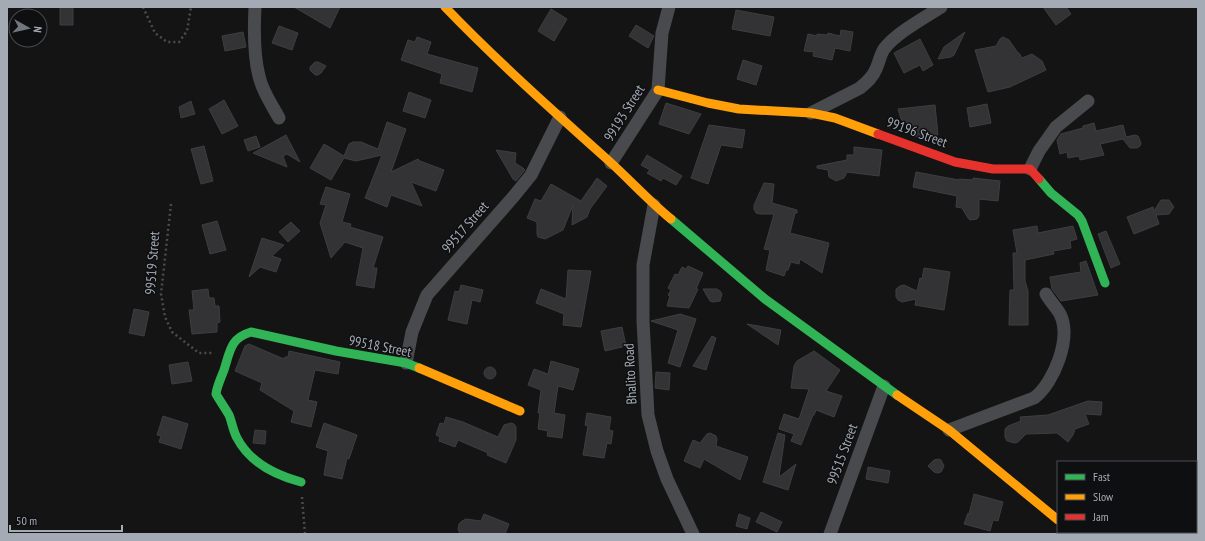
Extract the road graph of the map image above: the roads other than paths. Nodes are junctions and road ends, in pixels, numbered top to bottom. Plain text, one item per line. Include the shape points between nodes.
1 (255, 7) edge
2 (445, 7) edge
3 (669, 7) edge
4 (941, 7) edge
5 (658, 90) junction
6 (1088, 101) dead end
7 (811, 113) junction
8 (560, 117) junction
9 (280, 118) dead end
10 (611, 164) junction
11 (1030, 169) junction
12 (654, 205) junction
13 (1105, 283) dead end
14 (1046, 294) dead end
15 (406, 363) junction
16 (884, 386) junction
17 (520, 411) dead end
18 (949, 430) junction
19 (300, 482) road end
20 (1057, 519) edge
21 (693, 534) edge
22 (830, 534) edge

1 - 9 street via 258,76
2 - 8 street
3 - 5 street, 99193 Street via 662,33
4 - 7 street via 889,44 874,73 860,88
5 - 7 street, 99196 Street via 740,109
5 - 10 street, 99193 Street
6 - 11 street via 1056,126
7 - 11 street, 99196 Street via 835,118 955,162 992,169
8 - 10 street
8 - 15 street, 99517 Street via 530,175 427,295 412,332
10 - 12 street
11 - 13 street via 1051,193 1082,221
12 - 16 street via 765,299
12 - 21 street, Bhalito Road via 643,265 648,415 667,479
14 - 18 street via 1060,315 1063,327 1062,349 1049,382 1034,398
15 - 17 street, 99518 Street
15 - 19 street, 99518 Street via 251,332 243,334 231,344 216,394 230,416 236,437 247,454 260,466 287,479
16 - 18 street
16 - 22 street, 99515 Street
18 - 20 street

